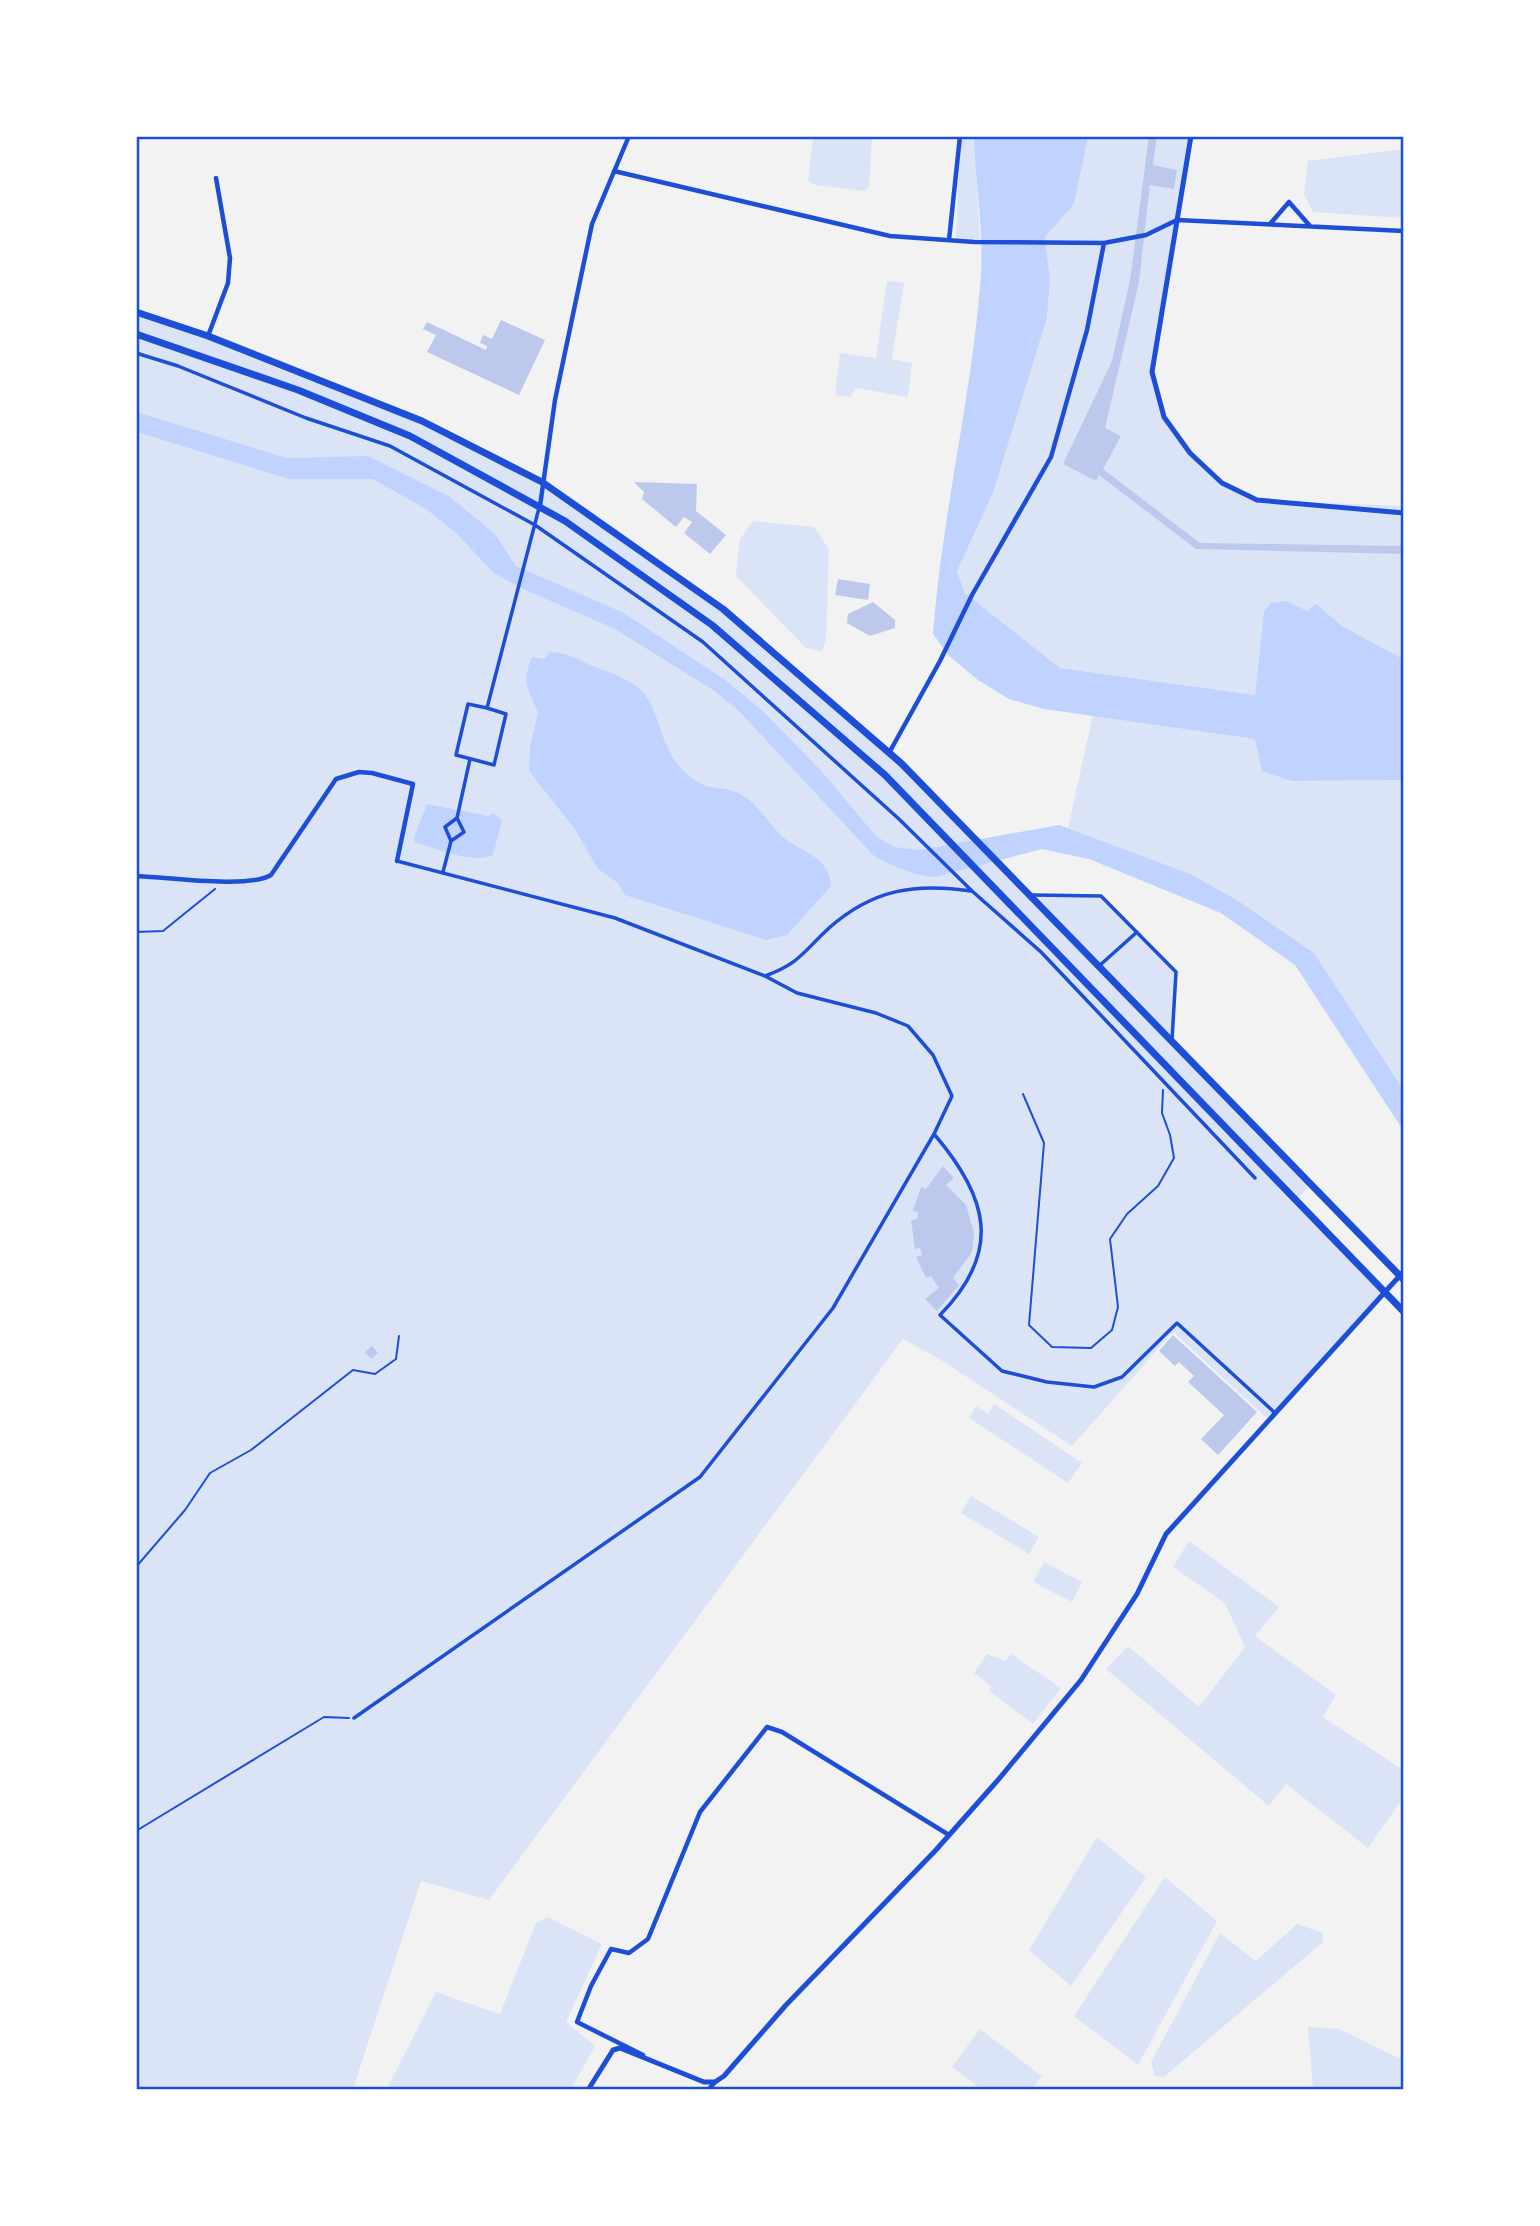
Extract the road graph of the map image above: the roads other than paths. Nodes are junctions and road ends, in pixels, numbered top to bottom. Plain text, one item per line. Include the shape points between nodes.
1 (629, 136) edge
2 (960, 136) edge
3 (1191, 136) edge
4 (614, 171) junction
5 (216, 178) dead end
6 (1177, 220) junction
7 (1270, 225) junction
8 (1311, 227) junction
9 (1404, 231) edge
10 (949, 240) junction
11 (1104, 243) junction
12 (136, 312) edge
13 (136, 334) edge
14 (208, 336) junction
15 (136, 353) edge
16 (542, 482) junction
17 (540, 506) junction
18 (1404, 513) edge
19 (535, 525) junction
20 (487, 708) junction
21 (889, 753) junction
22 (470, 759) junction
23 (457, 818) junction
24 (452, 841) junction
25 (397, 860) joint
26 (443, 872) junction
27 (136, 876) edge
28 (972, 891) junction
29 (1027, 895) junction
30 (1137, 932) junction
31 (1097, 967) junction
32 (765, 976) junction
33 (1172, 1044) junction
34 (934, 1134) junction
35 (1255, 1178) dead end
36 (1402, 1276) edge
37 (1384, 1291) junction
38 (1404, 1312) edge
39 (1275, 1413) junction
40 (354, 1718) road end
41 (949, 1835) junction
42 (646, 2056) junction
43 (715, 2082) junction
44 (588, 2090) edge
45 (708, 2090) edge

1 - 4 street
2 - 10 street
3 - 6 street
4 - 10 street via 890,236
4 - 16 street via 592,224
5 - 14 street via 230,258 228,283
6 - 7 street
6 - 11 street via 1146,235
6 - 18 street via 1152,372 1164,417 1190,453 1222,483 1257,500
7 - 8 street
7 - 8 street via 1289,202
8 - 9 street
10 - 11 street
11 - 21 street via 1087,330 1051,457
12 - 14 highway
13 - 17 highway via 298,390 410,436
14 - 16 highway via 422,421
15 - 19 street via 390,446
16 - 17 street
16 - 21 highway via 723,609
17 - 19 street
17 - 37 highway via 712,625 885,775
19 - 20 street
19 - 28 street via 703,642
20 - 22 street via 468,704 456,755
20 - 22 street via 506,714 494,765
21 - 29 highway
22 - 23 street
23 - 24 street via 445,827
23 - 24 street via 464,832
24 - 26 street
25 - 26 street
25 - 27 street via 413,784 359,772 336,779 264,880
26 - 32 street via 615,918
28 - 32 street via 906,887 875,897 832,926 793,966
28 - 35 street via 1041,952
29 - 30 street via 1101,896
29 - 31 highway
30 - 31 street
30 - 33 street via 1176,972
31 - 33 highway
32 - 34 street via 797,993 908,1026 933,1055 952,1096
33 - 36 highway
34 - 39 street via 955,1158 975,1194 981,1223 974,1271 940,1315 1002,1371 1094,1388 1122,1377 1177,1323
34 - 40 street via 833,1308 700,1477
36 - 37 street
37 - 38 highway
37 - 39 street
39 - 41 street via 1166,1534 1137,1594 1081,1680
41 - 42 street via 767,1727 700,1812 648,1939 629,1953 611,1949 591,1986 578,2022
41 - 43 street
42 - 43 street via 704,2082
42 - 44 street via 613,2050
43 - 45 street

